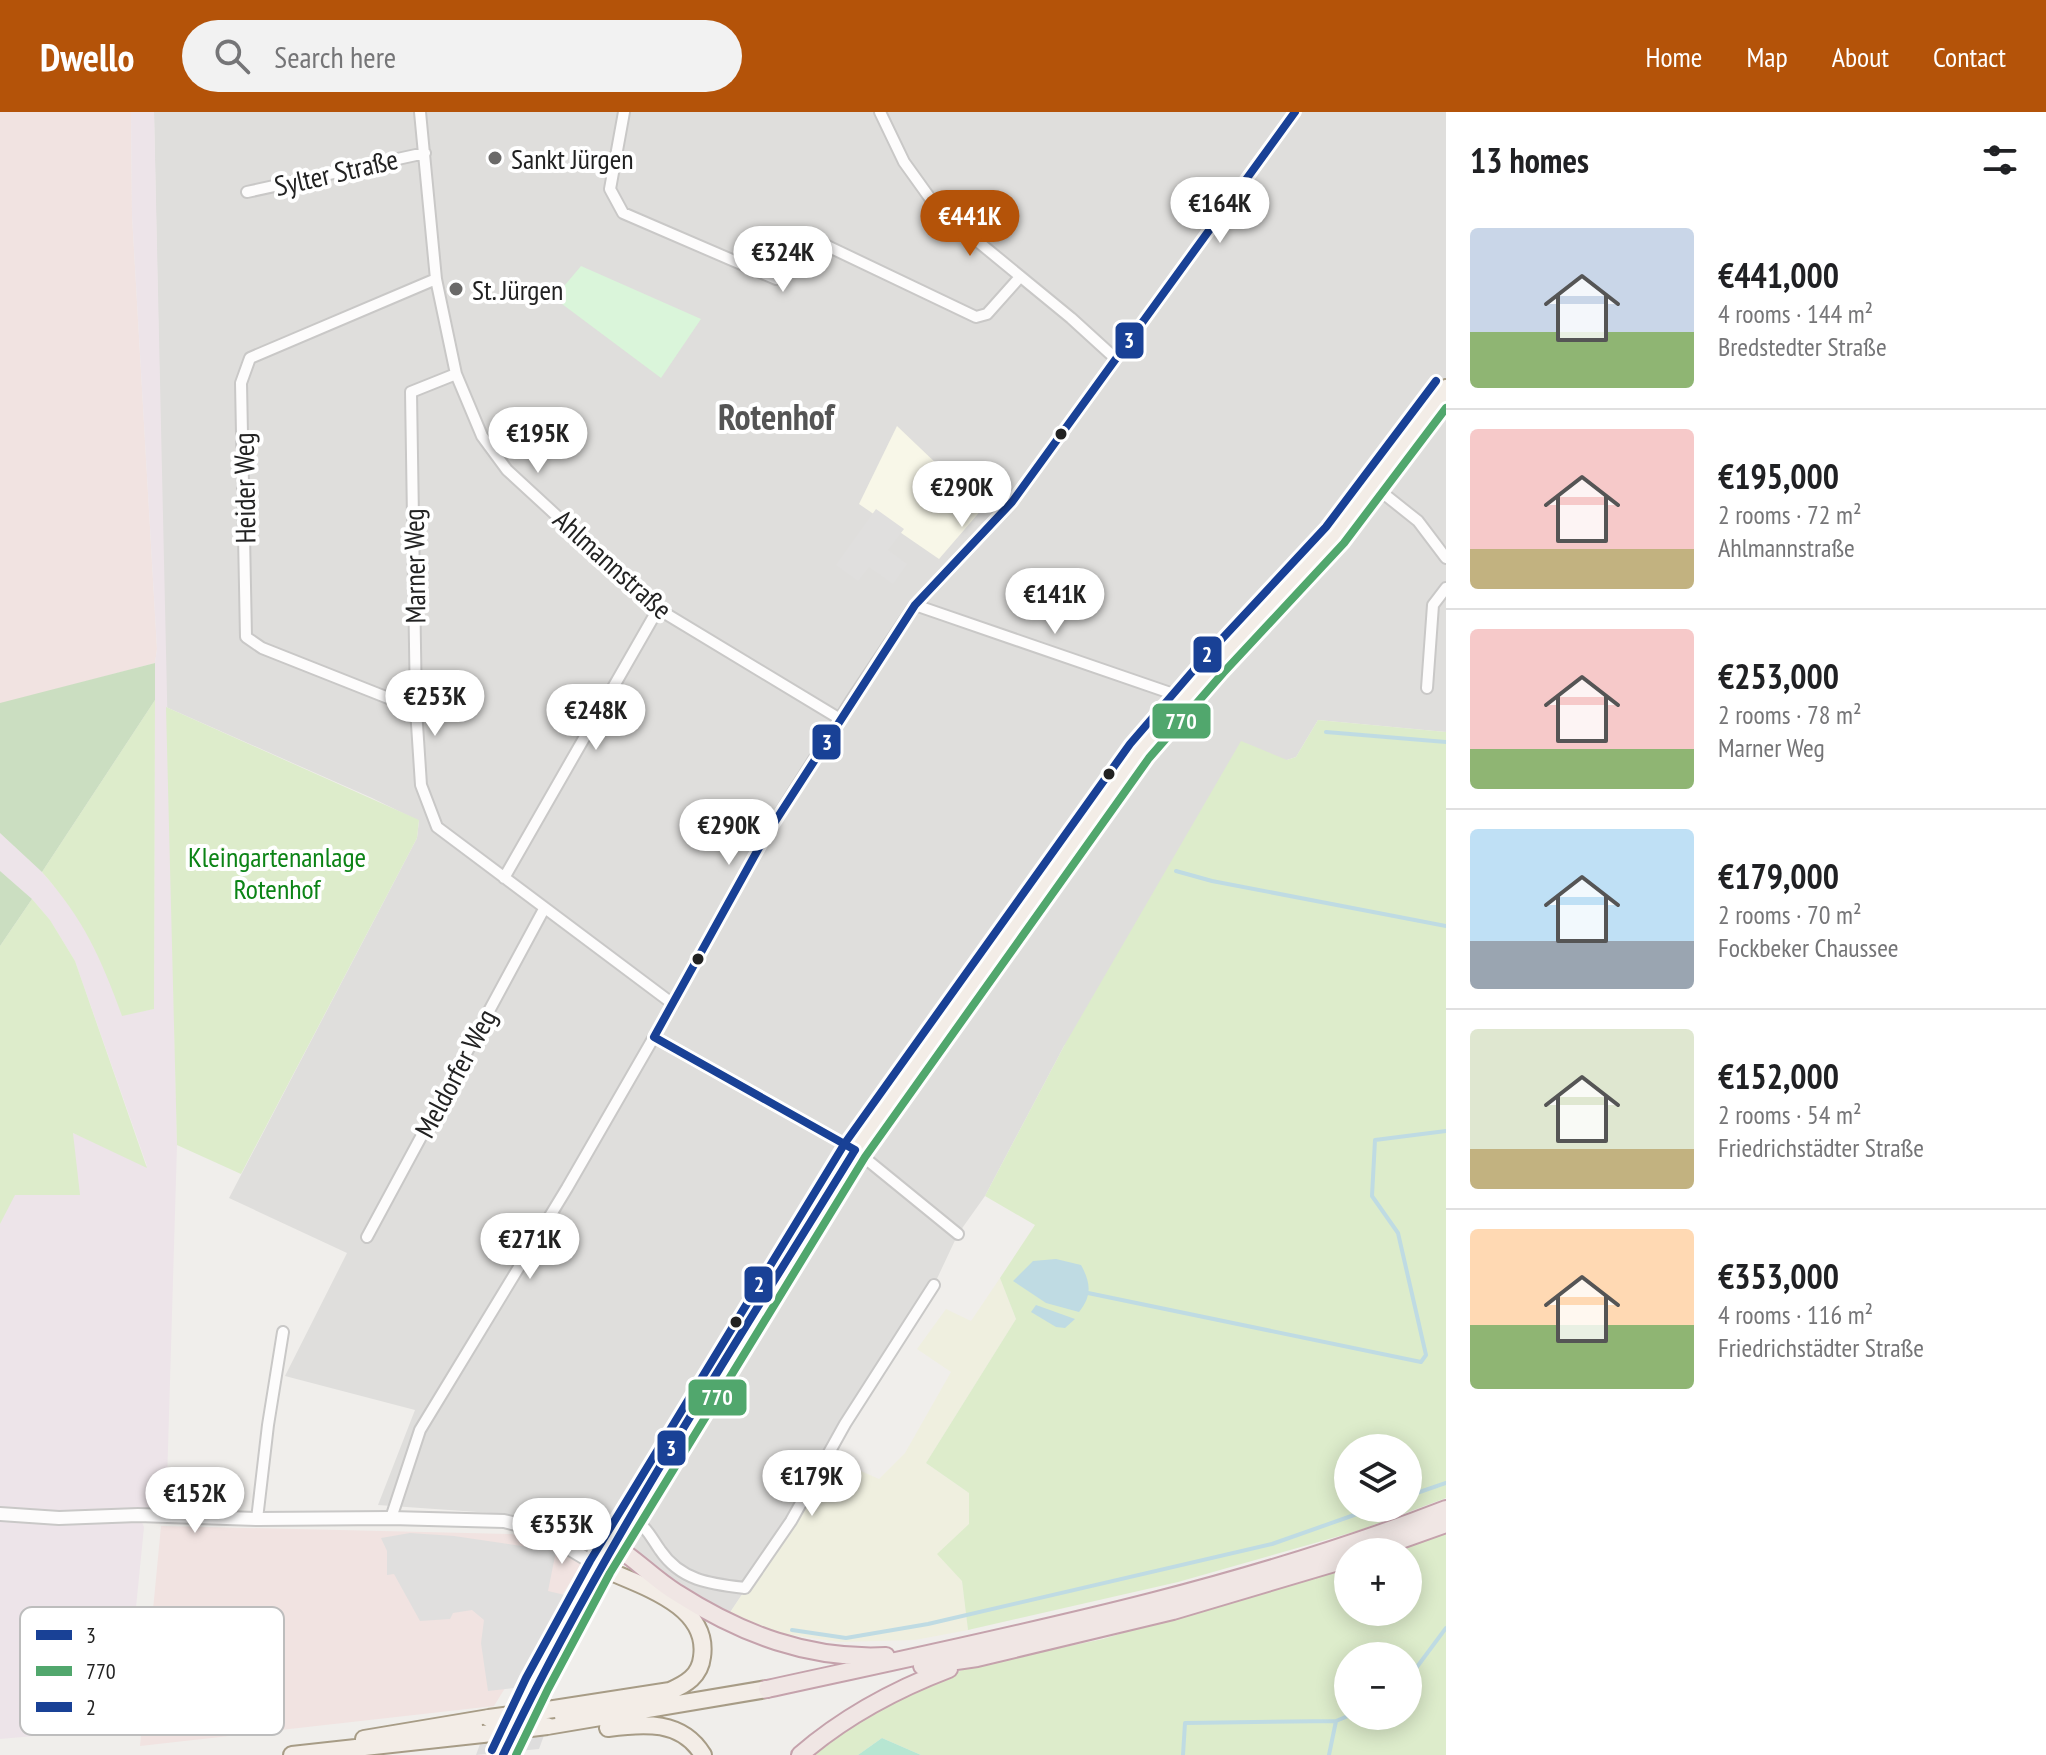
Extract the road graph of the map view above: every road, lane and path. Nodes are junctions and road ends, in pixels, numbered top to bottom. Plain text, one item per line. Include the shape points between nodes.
1 (420, 112) edge
2 (624, 112) edge
3 (880, 112) edge
4 (1295, 112) edge
5 (425, 153) junction
6 (247, 192) dead end
7 (1020, 277) junction
8 (436, 279) junction
9 (1116, 359) junction
10 (456, 374) junction
11 (1446, 388) edge
12 (1374, 486) junction
13 (1446, 558) edge
14 (1446, 588) edge
15 (915, 605) junction
16 (658, 609) junction
17 (1427, 688) dead end
18 (1185, 698) junction
19 (416, 709) junction
20 (840, 719) junction
21 (504, 878) junction
22 (544, 909) junction
23 (673, 1004) junction
24 (654, 1037) junction
25 (855, 1150) junction
26 (958, 1234) dead end
27 (367, 1237) dead end
28 (934, 1285) dead end
29 (283, 1332) dead end
30 (1446, 1509) edge
31 (0, 1514) edge
32 (391, 1518) junction
33 (630, 1518) junction
34 (257, 1519) junction
35 (1446, 1524) edge
36 (551, 1533) junction
37 (1406, 1538) edge
38 (613, 1545) junction
39 (1334, 1563) edge
40 (600, 1567) junction
41 (973, 1651) junction
42 (767, 1689) joint
43 (549, 1726) junction
44 (321, 1752) junction
45 (292, 1755) edge
46 (503, 1755) edge
47 (703, 1755) edge
48 (800, 1755) edge

1 - 5 street, Ahlmannstraße
2 - 7 street via 610,189 623,213 776,279 800,233 976,317 987,314
3 - 7 street via 904,162 937,208
4 - 9 street
5 - 6 street, Sylter Straße
5 - 8 street, Ahlmannstraße
7 - 9 street
8 - 10 street, Ahlmannstraße
8 - 19 street, Heider Weg via 250,358 241,383 246,637
9 - 15 street via 1012,502
10 - 16 street, Ahlmannstraße via 482,436 507,470
10 - 19 street, Marner Weg via 411,392
11 - 12 main road
12 - 13 street via 1418,521
12 - 18 main road
14 - 17 street via 1433,605
15 - 18 street
15 - 20 street
16 - 20 street, Ahlmannstraße
16 - 21 street
18 - 25 main road via 1130,764
19 - 21 street, Marner Weg via 421,785 437,827
20 - 23 street via 765,837
21 - 22 street, Marner Weg
22 - 23 street, Marner Weg
22 - 27 street, Meldorfer Weg
23 - 24 street
24 - 25 street
24 - 32 street via 420,1430
25 - 26 street
25 - 33 main road
28 - 33 street via 745,1588 702,1583 681,1572 642,1523
29 - 34 street
30 - 41 highway via 1262,1570
31 - 34 street
32 - 34 street
32 - 36 street via 504,1521
33 - 38 main road
35 - 37 highway
36 - 38 street via 566,1531
36 - 40 street
38 - 40 main road
38 - 41 highway via 676,1592 778,1644 867,1657
39 - 41 highway via 1173,1611
40 - 44 main road, bridge via 693,1618 704,1644 702,1663 685,1685 408,1730
40 - 46 main road
41 - 42 highway via 848,1680
41 - 48 highway via 880,1698
42 - 43 main road
43 - 44 main road, bridge
43 - 47 main road via 586,1730 660,1725 687,1736
44 - 45 main road

